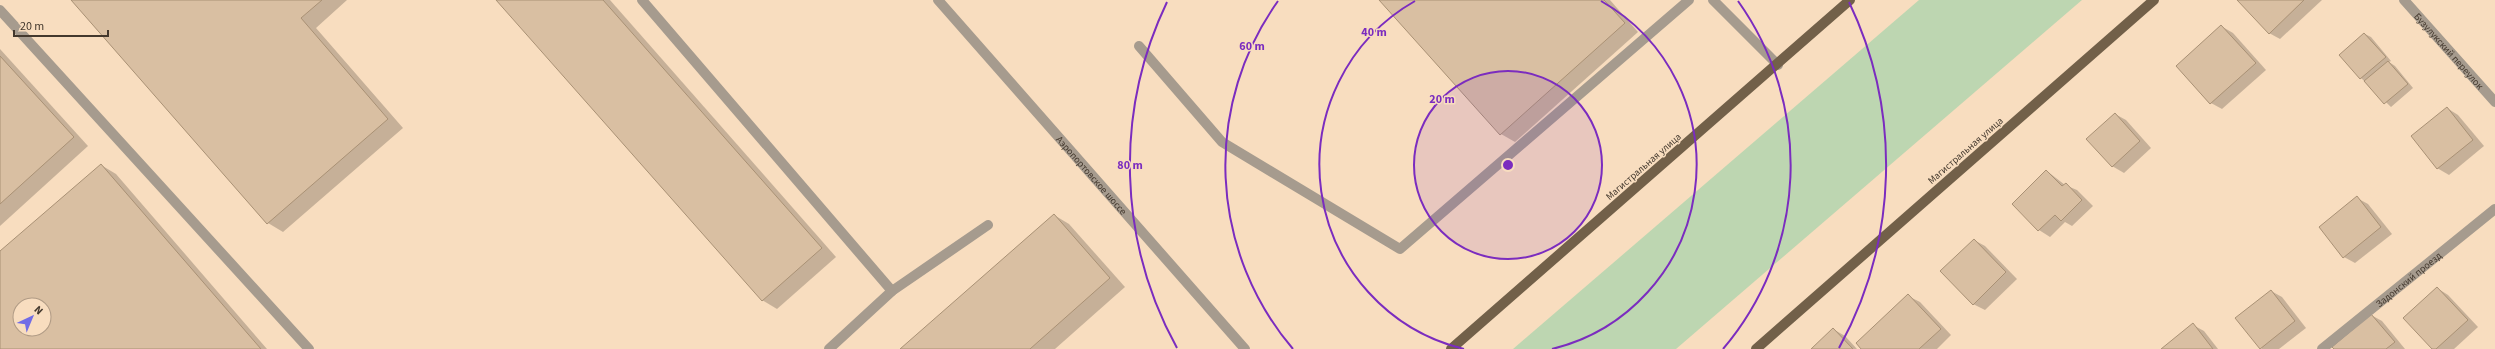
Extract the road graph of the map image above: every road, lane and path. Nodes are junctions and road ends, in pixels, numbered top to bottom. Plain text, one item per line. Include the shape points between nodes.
1 (642, 0) edge
2 (938, 0) edge
3 (1689, 0) edge
4 (1713, 0) edge
5 (1850, 0) edge
6 (2154, 0) edge
7 (2404, 0) edge
8 (0, 10) edge
9 (1139, 46) dead end
10 (1778, 65) junction
11 (2495, 102) edge
12 (2495, 210) edge
13 (988, 225) dead end
14 (892, 291) junction
15 (309, 349) edge
16 (829, 349) edge
17 (1245, 349) edge
18 (1451, 349) edge
19 (1756, 349) edge
20 (2322, 349) edge

1 - 14 street
2 - 17 street, Аэропортовское шоссе
3 - 9 street via 1400,249 1222,142
4 - 10 street
5 - 10 main road, Магистральная улица
6 - 19 main road, Магистральная улица
7 - 11 street, Бузулукский переулок
8 - 15 street
10 - 18 main road, Магистральная улица
12 - 20 street, Задонский проезд
13 - 14 street
14 - 16 street

